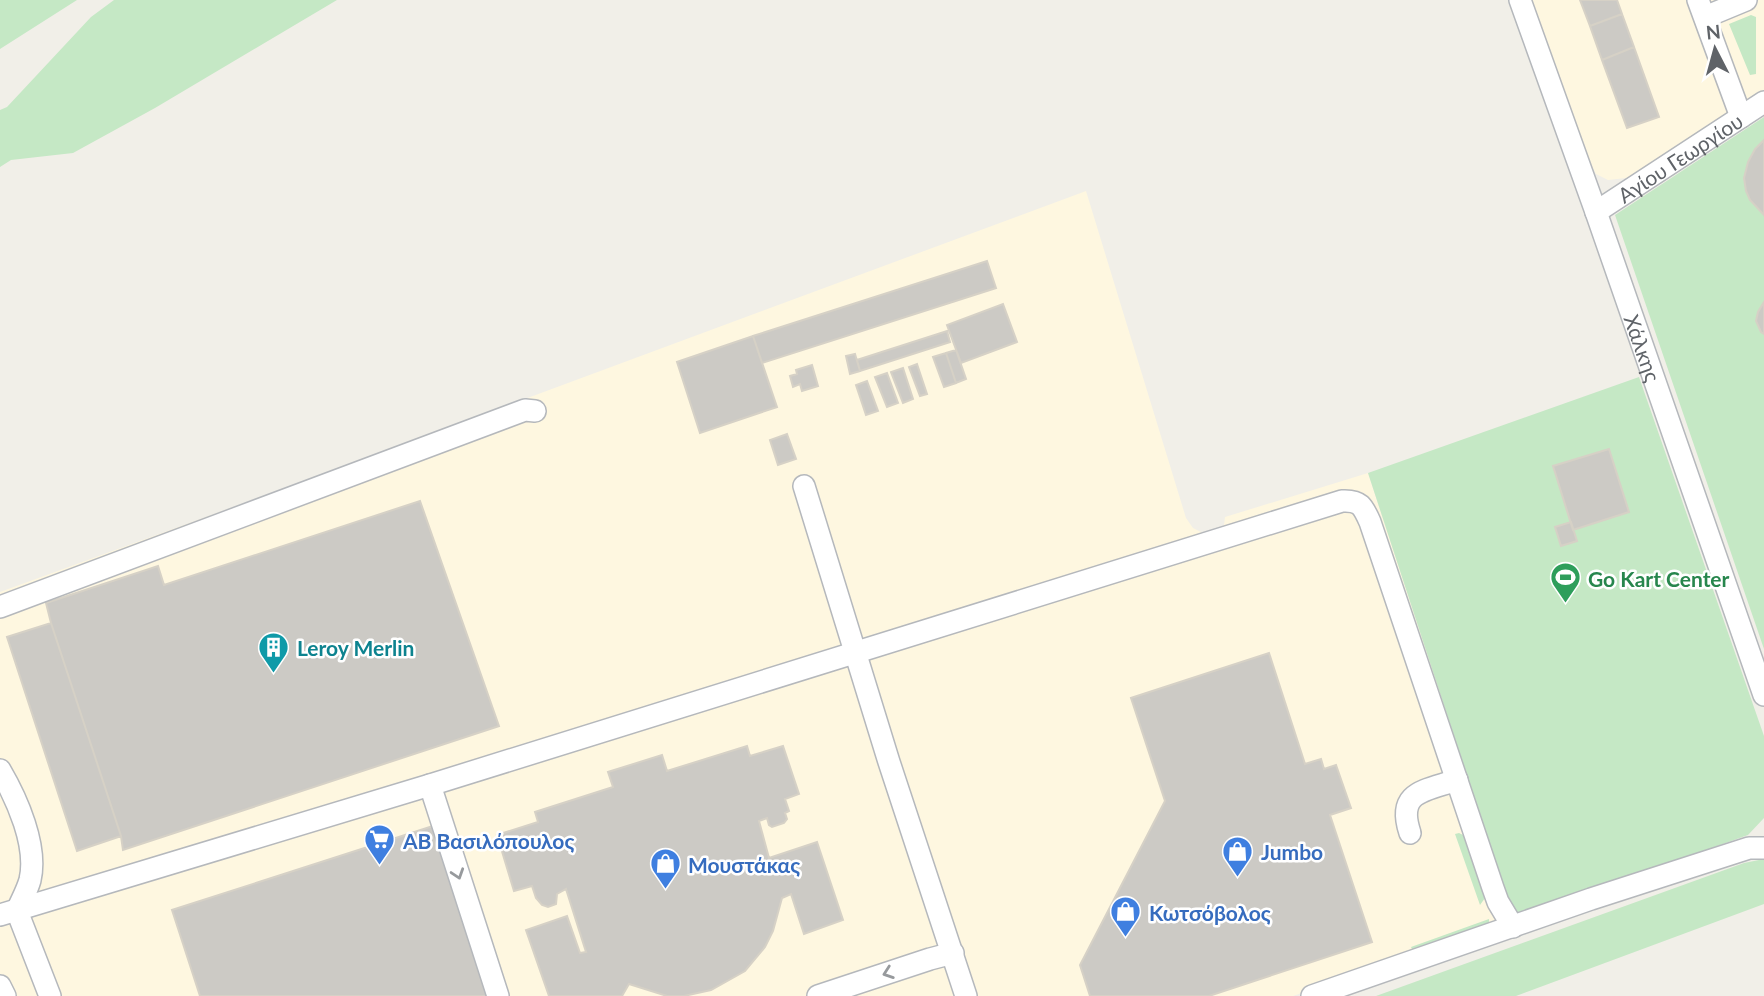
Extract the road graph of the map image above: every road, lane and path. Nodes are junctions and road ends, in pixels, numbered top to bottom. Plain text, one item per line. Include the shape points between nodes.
1 (1520, 0) edge
2 (1746, 0) edge
3 (1701, 8) edge
4 (1764, 102) edge
5 (1741, 117) junction
6 (1596, 212) junction
7 (535, 411) dead end
8 (804, 486) dead end
9 (0, 607) edge
10 (855, 652) junction
11 (1764, 695) edge
12 (0, 770) edge
13 (1457, 780) junction
14 (430, 785) junction
15 (1410, 833) dead end
16 (1759, 843) edge
17 (9, 913) edge
18 (1513, 927) junction
19 (953, 953) junction
20 (0, 986) edge
21 (5, 996) edge
22 (50, 996) edge
23 (498, 996) edge
24 (818, 996) edge
25 (966, 996) edge
26 (1312, 996) edge

1 - 6 street, Χάλκης
2 - 3 street
3 - 5 street
4 - 5 street, Αγίου Γεωργίου
5 - 6 street, Αγίου Γεωργίου
6 - 11 street, Χάλκης
7 - 9 street via 525,410
8 - 10 street
10 - 13 street via 1352,500 1366,511
10 - 14 street
10 - 19 street
12 - 17 street via 21,812 31,853 30,881
13 - 15 street via 1420,793 1409,802 1405,815
13 - 18 street via 1498,902
14 - 17 street
14 -> 23 street
16 - 18 street
17 - 22 street
18 - 26 street
19 -> 24 street
19 - 25 street
20 - 21 street

